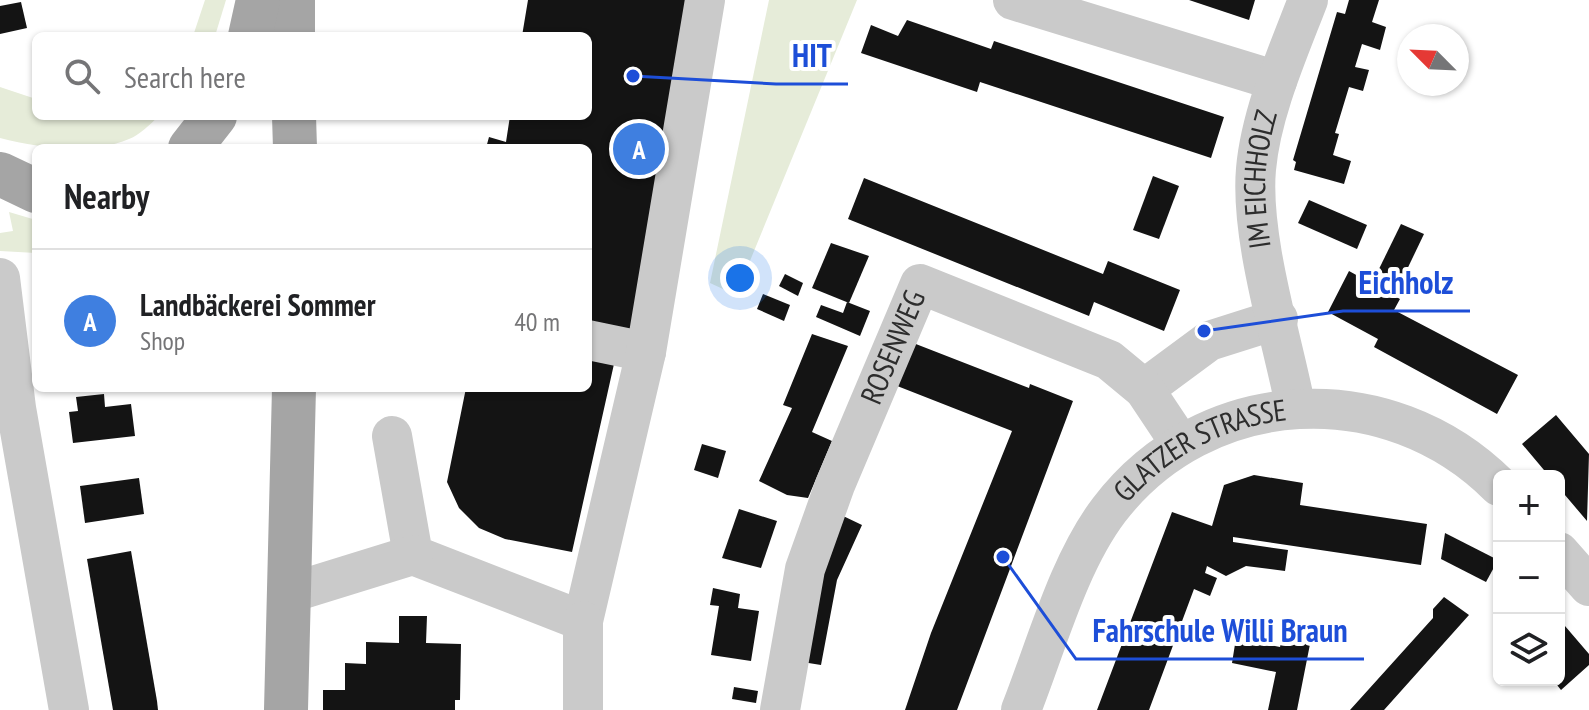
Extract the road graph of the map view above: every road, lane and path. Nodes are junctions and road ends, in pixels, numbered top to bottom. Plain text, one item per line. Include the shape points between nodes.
1 (258, 0) edge
2 (293, 0) edge
3 (705, 0) edge
4 (1013, 0) edge
5 (1308, 0) edge
6 (251, 32) edge
7 (293, 32) edge
8 (1277, 81) junction
9 (212, 120) edge
10 (294, 120) edge
11 (193, 144) edge
12 (295, 144) edge
13 (0, 278) edge
14 (1278, 319) junction
15 (592, 341) edge
16 (646, 352) junction
17 (1144, 389) junction
18 (290, 398) edge
19 (1296, 409) junction
20 (392, 436) dead end
21 (1180, 443) junction
22 (1493, 480) edge
23 (413, 555) junction
24 (1565, 559) edge
25 (1589, 586) edge
26 (287, 594) junction
27 (583, 621) junction
28 (69, 710) edge
29 (286, 710) edge
30 (583, 710) edge
31 (780, 710) edge
32 (1021, 710) edge

1 - 6 main road
2 - 7 main road
3 - 16 street
4 - 8 street
5 - 8 street, IM EICHHOLZ
8 - 14 street, IM EICHHOLZ via 1256,168 1257,225
9 - 11 main road
10 - 12 main road
13 - 28 street via 16,408
14 - 17 street via 1209,341
14 - 19 street, IM EICHHOLZ
15 - 16 street
16 - 27 street
17 - 21 street, ROSENWEG
17 - 31 street, ROSENWEG via 1109,360 920,284 805,569
18 - 26 main road
19 - 21 street, GLATZER STRASSE via 1210,428
19 - 22 street, GLATZER STRASSE via 1402,423 1434,437
20 - 23 street
21 - 32 street, GLATZER STRASSE via 1140,477 1095,532
23 - 26 street
23 - 27 street
24 - 25 street
26 - 29 main road
27 - 30 street

